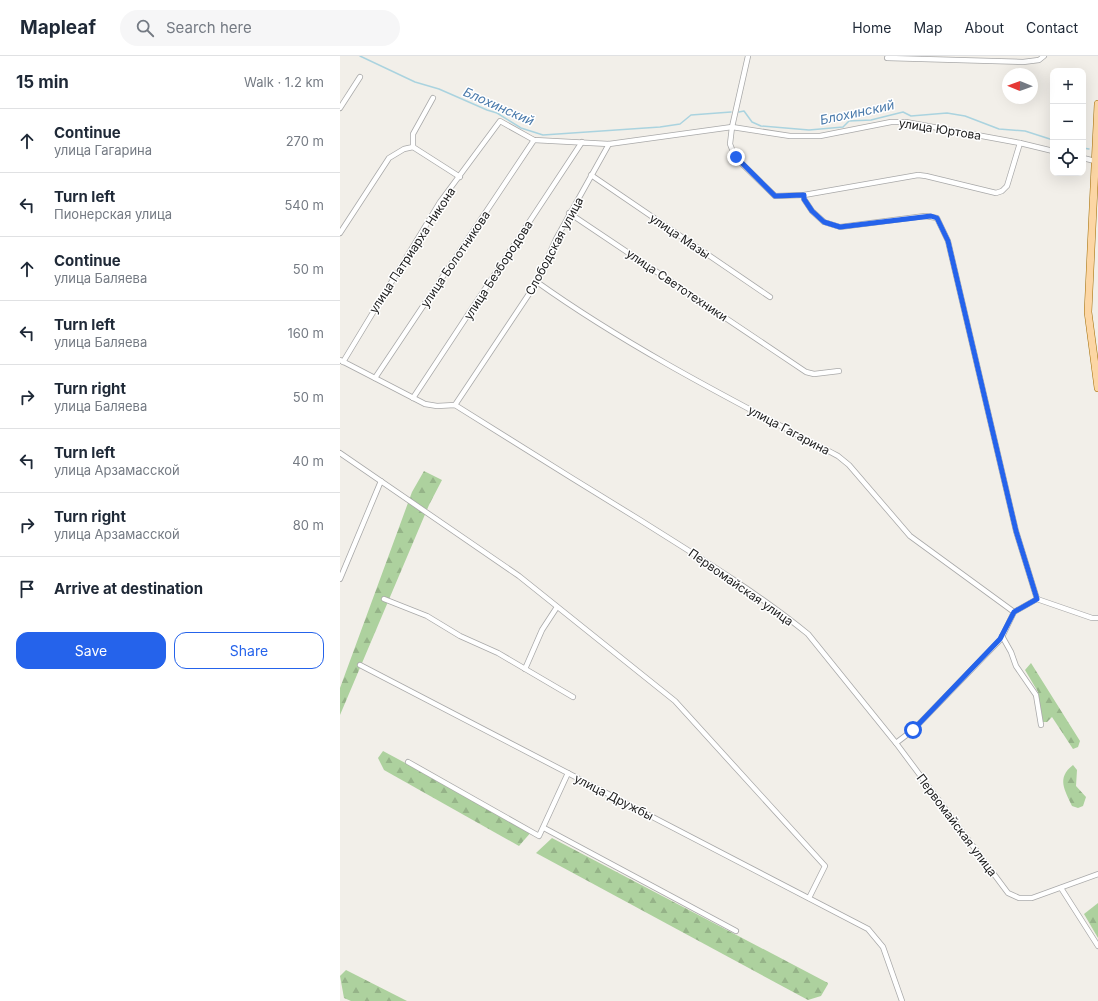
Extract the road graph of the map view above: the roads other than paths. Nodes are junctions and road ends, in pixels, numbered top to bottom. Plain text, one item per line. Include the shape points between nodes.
1 (748, 56) edge
2 (1044, 56) edge
3 (887, 58) dead end
4 (360, 77) dead end
5 (433, 98) dead end
6 (1098, 104) edge
7 (340, 108) edge
8 (732, 127) junction
9 (534, 140) junction
10 (582, 142) junction
11 (1020, 143) junction
12 (609, 144) junction
13 (413, 147) junction
14 (1050, 150) edge
15 (1086, 159) edge
16 (1095, 161) junction
17 (591, 175) junction
18 (460, 177) junction
19 (804, 195) junction
20 (570, 213) junction
21 (340, 233) edge
22 (537, 282) junction
23 (770, 297) dead end
24 (341, 361) edge
25 (839, 371) dead end
26 (375, 378) junction
27 (1098, 388) edge
28 (413, 398) junction
29 (455, 405) junction
30 (340, 453) edge
31 (381, 481) junction
32 (340, 579) edge
33 (384, 599) dead end
34 (1037, 599) junction
35 (558, 607) junction
36 (1014, 612) junction
37 (1098, 618) edge
38 (1002, 636) junction
39 (360, 665) dead end
40 (525, 669) junction
41 (573, 697) dead end
42 (1041, 725) dead end
43 (896, 743) junction
44 (408, 762) dead end
45 (568, 773) junction
46 (544, 828) junction
47 (1098, 874) edge
48 (1060, 888) junction
49 (809, 898) junction
50 (736, 931) dead end
51 (1098, 946) edge
52 (902, 1001) edge

1 - 8 street
2 - 3 street via 1039,60 1023,62
4 - 7 street
5 - 13 street via 413,134
6 - 16 main road
8 - 11 street, улица Юртова via 790,136 820,136 891,122 906,122
8 - 12 street, улица Юртова
8 - 19 street via 730,144 736,157 775,196
9 - 10 street, улица Юртова
9 - 18 street, улица Патриарха Никона via 500,121
9 - 26 street, улица Болотникова
10 - 12 street, улица Юртова
10 - 28 street, улица Безбородова
11 - 14 street, улица Юртова
11 - 19 street via 1007,186 996,193 918,176
12 - 17 street, Слободская улица
13 - 18 street
13 - 21 street via 389,158
15 - 16 street
16 - 27 main road via 1088,312
17 - 20 street, Слободская улица
17 - 23 street, улица Мазы
18 - 24 street, улица Патриарха Никона via 436,208
19 - 34 street via 812,211 824,222 840,227 931,216 937,218 948,241 1016,531
20 - 22 street, Слободская улица
20 - 25 street, улица Светотехники via 806,372 814,374
22 - 29 street, Слободская улица
22 - 36 street, улица Гагарина via 628,340 838,456 849,465 910,536
24 - 26 street
26 - 28 street
28 - 29 street via 425,404
29 - 43 street, Первомайская улица via 757,594 808,634
30 - 31 street
31 - 32 street
31 - 35 street via 519,576
33 - 40 street via 427,616
34 - 36 street
34 - 37 street
35 - 40 street via 542,630
35 - 49 street via 674,701 825,866
36 - 38 street
38 - 42 street via 1016,666 1036,695
38 - 43 street via 913,730
39 - 45 street, улица Дружбы
40 - 41 street
43 - 48 street, Первомайская улица via 1008,893 1019,898 1032,898
44 - 46 street via 539,836
45 - 46 street
45 - 49 street, улица Дружбы
46 - 50 street
47 - 48 street, Первомайская улица
48 - 51 street
49 - 52 street, улица Дружбы via 868,928 883,947

